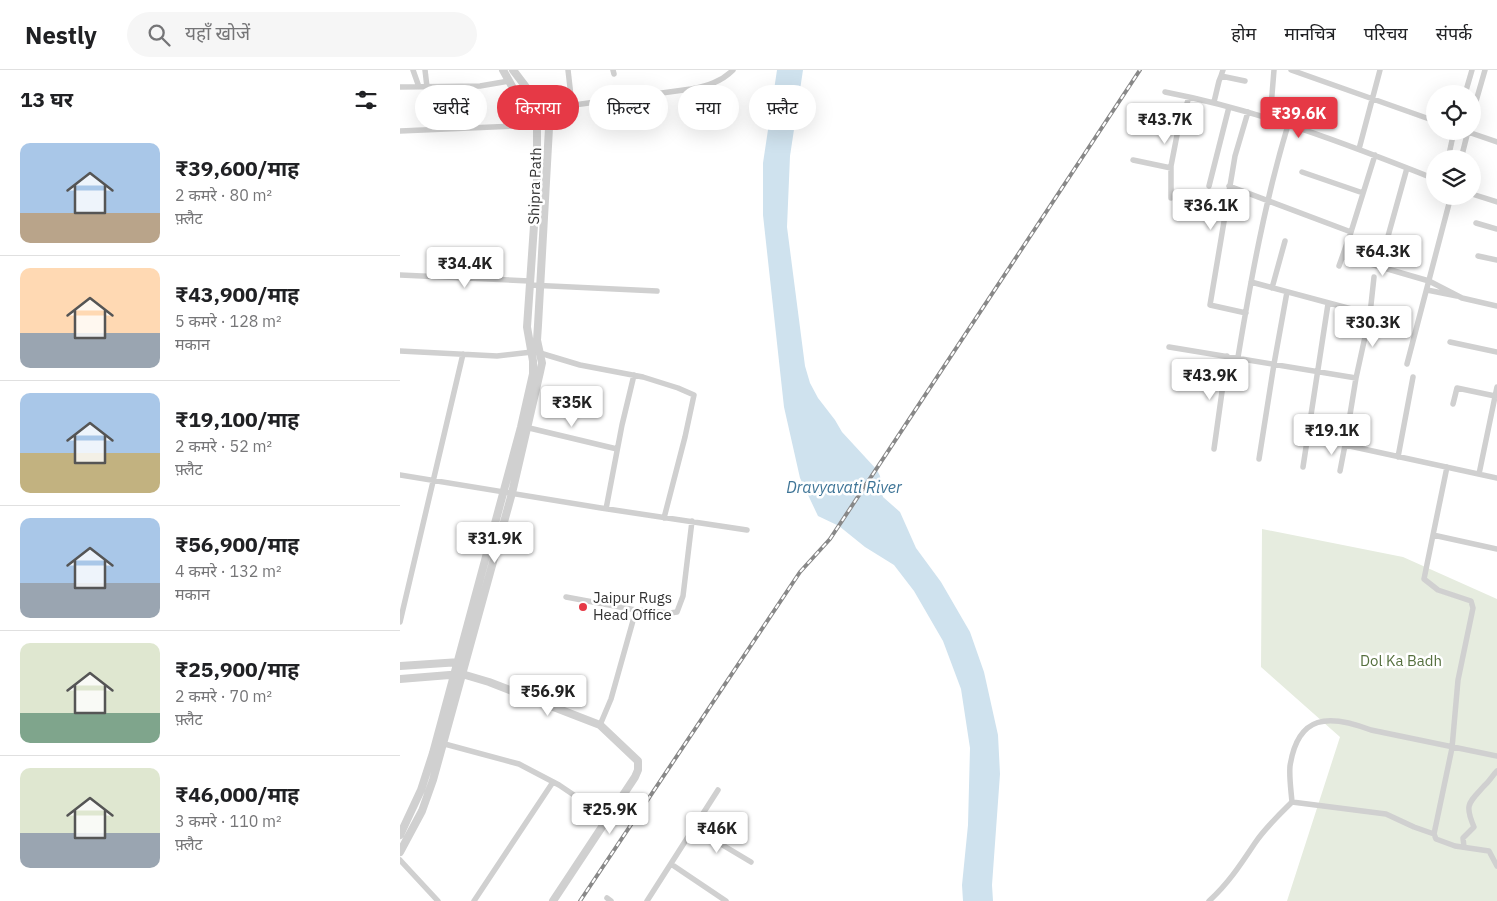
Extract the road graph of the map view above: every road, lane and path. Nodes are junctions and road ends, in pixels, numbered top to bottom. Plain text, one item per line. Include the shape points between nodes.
1 (414, 70) edge
2 (425, 70) edge
3 (503, 70) edge
4 (513, 70) edge
5 (568, 70) edge
6 (733, 70) edge
7 (1274, 70) edge
8 (1291, 70) edge
9 (1380, 70) edge
10 (1472, 70) edge
11 (1485, 70) edge
12 (725, 72) edge
13 (1222, 73) edge
14 (509, 81) junction
15 (1245, 81) dead end
16 (418, 85) edge
17 (427, 85) edge
18 (486, 85) edge
19 (511, 85) edge
20 (524, 85) edge
21 (570, 85) edge
22 (1468, 85) edge
23 (1481, 85) edge
24 (400, 87) edge
25 (415, 87) edge
26 (1165, 92) dead end
27 (1189, 97) junction
28 (1372, 98) junction
29 (1214, 102) junction
30 (579, 104) edge
31 (1229, 107) junction
32 (1248, 112) junction
33 (1426, 118) edge
34 (1270, 119) junction
35 (1150, 124) dead end
36 (1288, 125) junction
37 (497, 127) edge
38 (538, 130) edge
39 (549, 130) edge
40 (400, 131) edge
41 (1178, 132) junction
42 (1481, 136) edge
43 (1497, 142) edge
44 (1359, 149) junction
45 (1375, 155) junction
46 (1133, 160) dead end
47 (1171, 168) junction
48 (1406, 168) junction
49 (1302, 172) dead end
50 (1426, 176) edge
51 (1209, 186) dead end
52 (1229, 186) junction
53 (1363, 193) junction
54 (1481, 197) edge
55 (1171, 198) dead end
56 (1268, 201) junction
57 (1497, 202) edge
58 (1449, 205) edge
59 (1476, 223) dead end
60 (1497, 229) edge
61 (1351, 232) junction
62 (1285, 241) dead end
63 (1343, 256) junction
64 (1478, 256) dead end
65 (1497, 260) edge
66 (1380, 265) junction
67 (1339, 266) dead end
68 (400, 276) edge
69 (1374, 277) dead end
70 (1430, 281) junction
71 (1251, 282) junction
72 (529, 283) junction
73 (540, 286) junction
74 (1272, 288) junction
75 (1427, 290) junction
76 (657, 292) dead end
77 (1288, 292) junction
78 (1462, 298) junction
79 (1328, 304) junction
80 (1497, 306) edge
81 (1246, 313) junction
82 (1370, 314) junction
83 (1450, 342) dead end
84 (1169, 347) dead end
85 (400, 351) edge
86 (536, 352) junction
87 (1497, 352) edge
88 (463, 354) junction
89 (1227, 356) junction
90 (1238, 358) junction
91 (1274, 364) junction
92 (1407, 364) dead end
93 (1318, 372) junction
94 (634, 376) junction
95 (1413, 377) dead end
96 (1356, 378) junction
97 (1497, 387) edge
98 (1495, 396) junction
99 (1453, 404) dead end
100 (524, 427) junction
101 (1345, 445) junction
102 (618, 449) junction
103 (1214, 449) dead end
104 (1398, 457) junction
105 (1259, 459) dead end
106 (1303, 467) dead end
107 (1447, 467) junction
108 (1340, 471) dead end
109 (1479, 474) junction
110 (400, 475) edge
111 (1497, 478) edge
112 (432, 480) junction
113 (508, 492) junction
114 (606, 509) junction
115 (664, 518) junction
116 (692, 521) junction
117 (747, 530) dead end
118 (1433, 536) junction
119 (1497, 549) edge
120 (566, 597) dead end
121 (636, 610) junction
122 (400, 622) edge
123 (461, 662) junction
124 (400, 666) edge
125 (459, 674) junction
126 (400, 678) edge
127 (600, 725) junction
128 (439, 743) junction
129 (1452, 748) junction
130 (1497, 756) edge
131 (1497, 771) edge
132 (553, 782) junction
133 (718, 790) dead end
134 (1292, 802) junction
135 (608, 818) junction
136 (694, 828) junction
137 (1434, 834) junction
138 (400, 835) edge
139 (1464, 847) junction
140 (400, 852) edge
141 (400, 860) edge
142 (751, 862) dead end
143 (671, 864) junction
144 (1497, 866) edge
145 (438, 901) edge
146 (474, 901) edge
147 (553, 901) edge
148 (647, 901) edge
149 (726, 901) edge
150 (1208, 901) edge

1 - 16 street
2 - 17 street
3 - 14 street, Shipra Path
4 - 20 street
5 - 21 street
6 - 12 street
7 - 34 street
8 - 28 street
9 - 28 street
10 - 22 street
11 - 23 street
12 - 30 street via 716,82 691,89
13 - 15 street
13 - 29 street
14 - 18 street
14 - 19 street, Shipra Path
24 - 25 street
26 - 27 street
27 - 29 street
27 - 41 street
28 - 33 street
28 - 44 street
29 - 31 street
31 - 32 street
31 - 51 street
32 - 34 street
32 - 52 street
34 - 36 street
35 - 41 street
36 - 44 street
36 - 56 street
37 - 40 street
38 - 72 street, Shipra Path
39 - 73 street
41 - 47 street
42 - 43 street
44 - 45 street
45 - 48 street
45 - 53 street
46 - 47 street
47 - 55 street
48 - 50 street
48 - 66 street
49 - 53 street
52 - 56 street
52 - 81 street via 1210,305
53 - 61 street
54 - 57 street
56 - 61 street
56 - 71 street
58 - 70 street
59 - 60 street
61 - 63 street
62 - 74 street
63 - 66 street
63 - 67 street
64 - 65 street
66 - 70 street
68 - 72 street
69 - 82 street
70 - 75 street
70 - 78 street
71 - 74 street
71 - 81 street
72 - 73 street
72 - 86 street, Shipra Path via 527,327
73 - 76 street
73 - 86 street
74 - 77 street
75 - 78 street
75 - 92 street
77 - 79 street
77 - 91 street
78 - 80 street
79 - 82 street
79 - 93 street
81 - 90 street
82 - 96 street
83 - 87 street
84 - 89 street
85 - 88 street
86 - 88 street via 497,356
86 - 94 street
86 - 100 street
88 - 112 street
89 - 90 street
89 - 103 street
90 - 91 street
91 - 93 street
91 - 105 street
93 - 96 street
93 - 106 street
94 - 102 street
94 - 115 street via 694,395
95 - 104 street
96 - 101 street
97 - 98 street
98 - 99 street via 1457,388
98 - 109 street
100 - 102 street
100 - 113 street
101 - 104 street
101 - 108 street
102 - 114 street
104 - 107 street
107 - 109 street
107 - 118 street
109 - 111 street
110 - 112 street
112 - 113 street
112 - 122 street
113 - 114 street
113 - 123 street
114 - 115 street
115 - 116 street
116 - 117 street
116 - 121 street via 683,596 677,612
118 - 119 street
118 - 129 street via 1424,579 1438,590 1470,601 1474,608 1458,680
120 - 121 street
121 - 127 street via 612,699
123 - 124 street
123 - 125 street
125 - 126 street
125 - 127 street via 489,682
125 - 128 street
127 - 135 street via 638,761 635,777
128 - 132 street via 519,764
128 - 138 street
128 - 140 street via 433,780 422,811
129 - 130 street
129 - 134 street via 1356,724 1328,720 1310,725 1297,740 1290,767
129 - 137 street
131 - 139 street via 1468,805 1474,827 1463,838
132 - 135 street
132 - 146 street
133 - 136 street
134 - 137 street via 1386,814
134 - 150 street via 1255,843 1223,888
135 - 147 street
136 - 142 street
136 - 143 street
137 - 139 street via 1436,839
139 - 144 street via 1489,851
141 - 145 street
143 - 148 street
143 - 149 street

